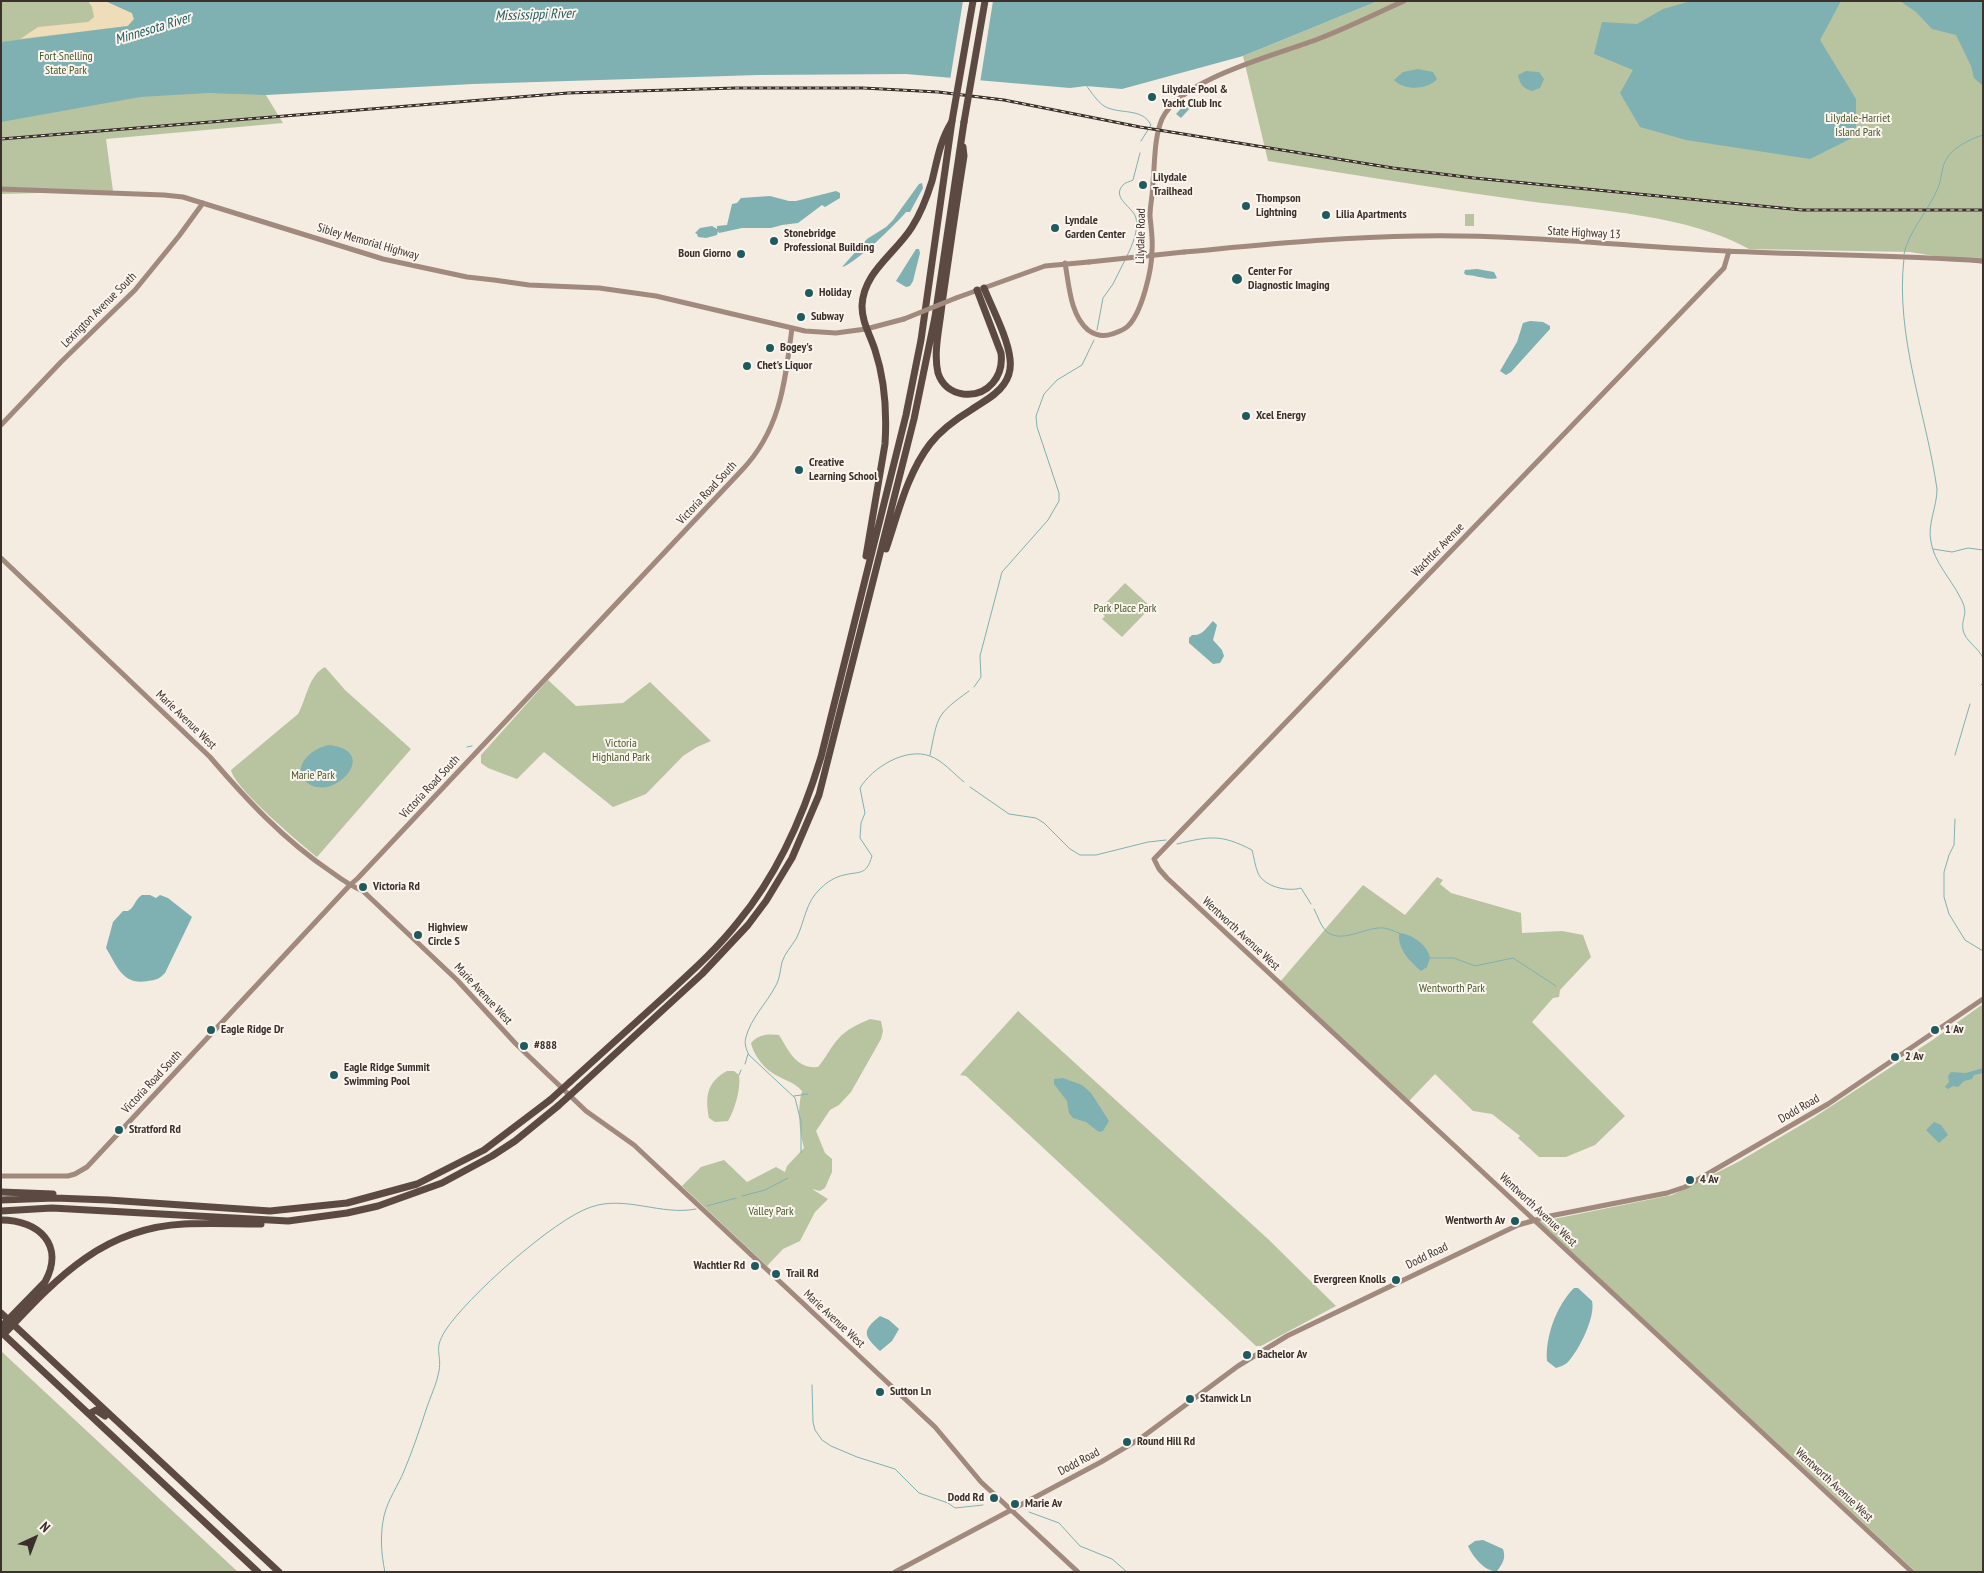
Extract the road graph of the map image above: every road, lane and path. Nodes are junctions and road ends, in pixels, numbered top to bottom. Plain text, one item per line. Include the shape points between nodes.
1 (973, 1) edge
2 (985, 1) edge
3 (1404, 1) edge
4 (952, 121) junction
5 (963, 132) junction
6 (1, 189) edge
7 (203, 203) junction
8 (1729, 251) junction
9 (1983, 261) edge
10 (1065, 263) junction
11 (981, 289) junction
12 (956, 298) joint
13 (792, 328) junction
14 (866, 329) junction
15 (1, 425) edge
16 (1, 558) edge
17 (871, 592) junction
18 (859, 599) junction
19 (1154, 859) joint
20 (349, 886) junction
21 (1983, 998) edge
22 (1, 1176) edge
23 (1, 1192) edge
24 (1, 1200) edge
25 (108, 1200) junction
26 (1, 1211) edge
27 (1, 1220) edge
28 (1534, 1220) junction
29 (288, 1221) junction
30 (1, 1313) edge
31 (11, 1322) junction
32 (2, 1331) edge
33 (89, 1414) junction
34 (125, 1447) junction
35 (176, 1475) junction
36 (202, 1499) junction
37 (1011, 1510) junction
38 (258, 1572) edge
39 (279, 1572) edge
40 (895, 1572) edge
41 (1078, 1572) edge
42 (1912, 1572) edge

1 - 4 highway, bridge
2 - 5 highway, bridge
3 - 10 street, Lilydale Road via 1319,39 1219,75 1178,98 1163,116 1158,132 1150,267 1134,318 1127,327 1108,336 1089,331 1081,323 1075,311
4 - 14 highway via 943,135 917,219 866,287 862,307
4 - 18 highway via 921,340 906,415
5 - 11 highway via 964,156 936,359 938,372 946,386 965,394 980,392 993,383 1002,361
5 - 17 highway via 931,340
6 - 7 street, Sibley Memorial Highway via 164,195
7 - 13 street, Sibley Memorial Highway via 411,266 529,285 599,288 646,295
7 - 15 street, Lexington Avenue South via 134,290
8 - 9 street, State Highway 13
8 - 10 street, State Highway 13, bridge via 1418,236 1322,239
8 - 19 street, Wachtler Avenue via 1724,268
10 - 11 street, State Highway 13 via 1024,272
11 - 12 street, State Highway 13
11 - 17 highway via 1008,348 1009,373 1004,385 944,429 919,460
12 - 14 street, Sibley Memorial Highway, bridge via 904,319
13 - 14 street, Sibley Memorial Highway via 836,332
13 - 20 street, Victoria Road South via 780,404 757,452
14 - 18 highway via 882,378 886,426
16 - 20 street, Marie Avenue West via 210,757 282,833
17 - 29 highway, bridge via 819,795 792,858 748,925 702,974 558,1106 492,1156 442,1183 378,1206
18 - 25 highway, bridge via 810,795 783,854 760,893 706,958 550,1100 484,1150 417,1184 347,1203 270,1211
19 - 28 street, Wentworth Avenue West via 1166,878
20 - 22 street, Victoria Road South via 87,1167 68,1176
20 - 37 street, Marie Avenue West via 363,891 457,980 515,1043 586,1111 634,1145 935,1427 981,1482
21 - 28 street, Dodd Road via 1828,1104 1685,1187
23 - 25 highway
24 - 25 highway
26 - 29 highway via 52,1208
27 - 31 highway via 36,1228 52,1252 50,1273 45,1282
28 - 37 street, Dodd Road via 1496,1234 1287,1336 1238,1366 1141,1438
28 - 42 street, Wentworth Avenue West
29 - 31 highway via 183,1224 141,1231 92,1253 69,1269
30 - 31 highway
31 - 32 highway
31 - 35 highway
32 - 33 highway
33 - 34 highway
33 - 35 highway via 94,1410 100,1412
34 - 36 highway via 189,1503
34 - 38 highway
35 - 36 highway
36 - 39 highway
37 - 40 street, Dodd Road
37 - 41 street, Marie Avenue West

